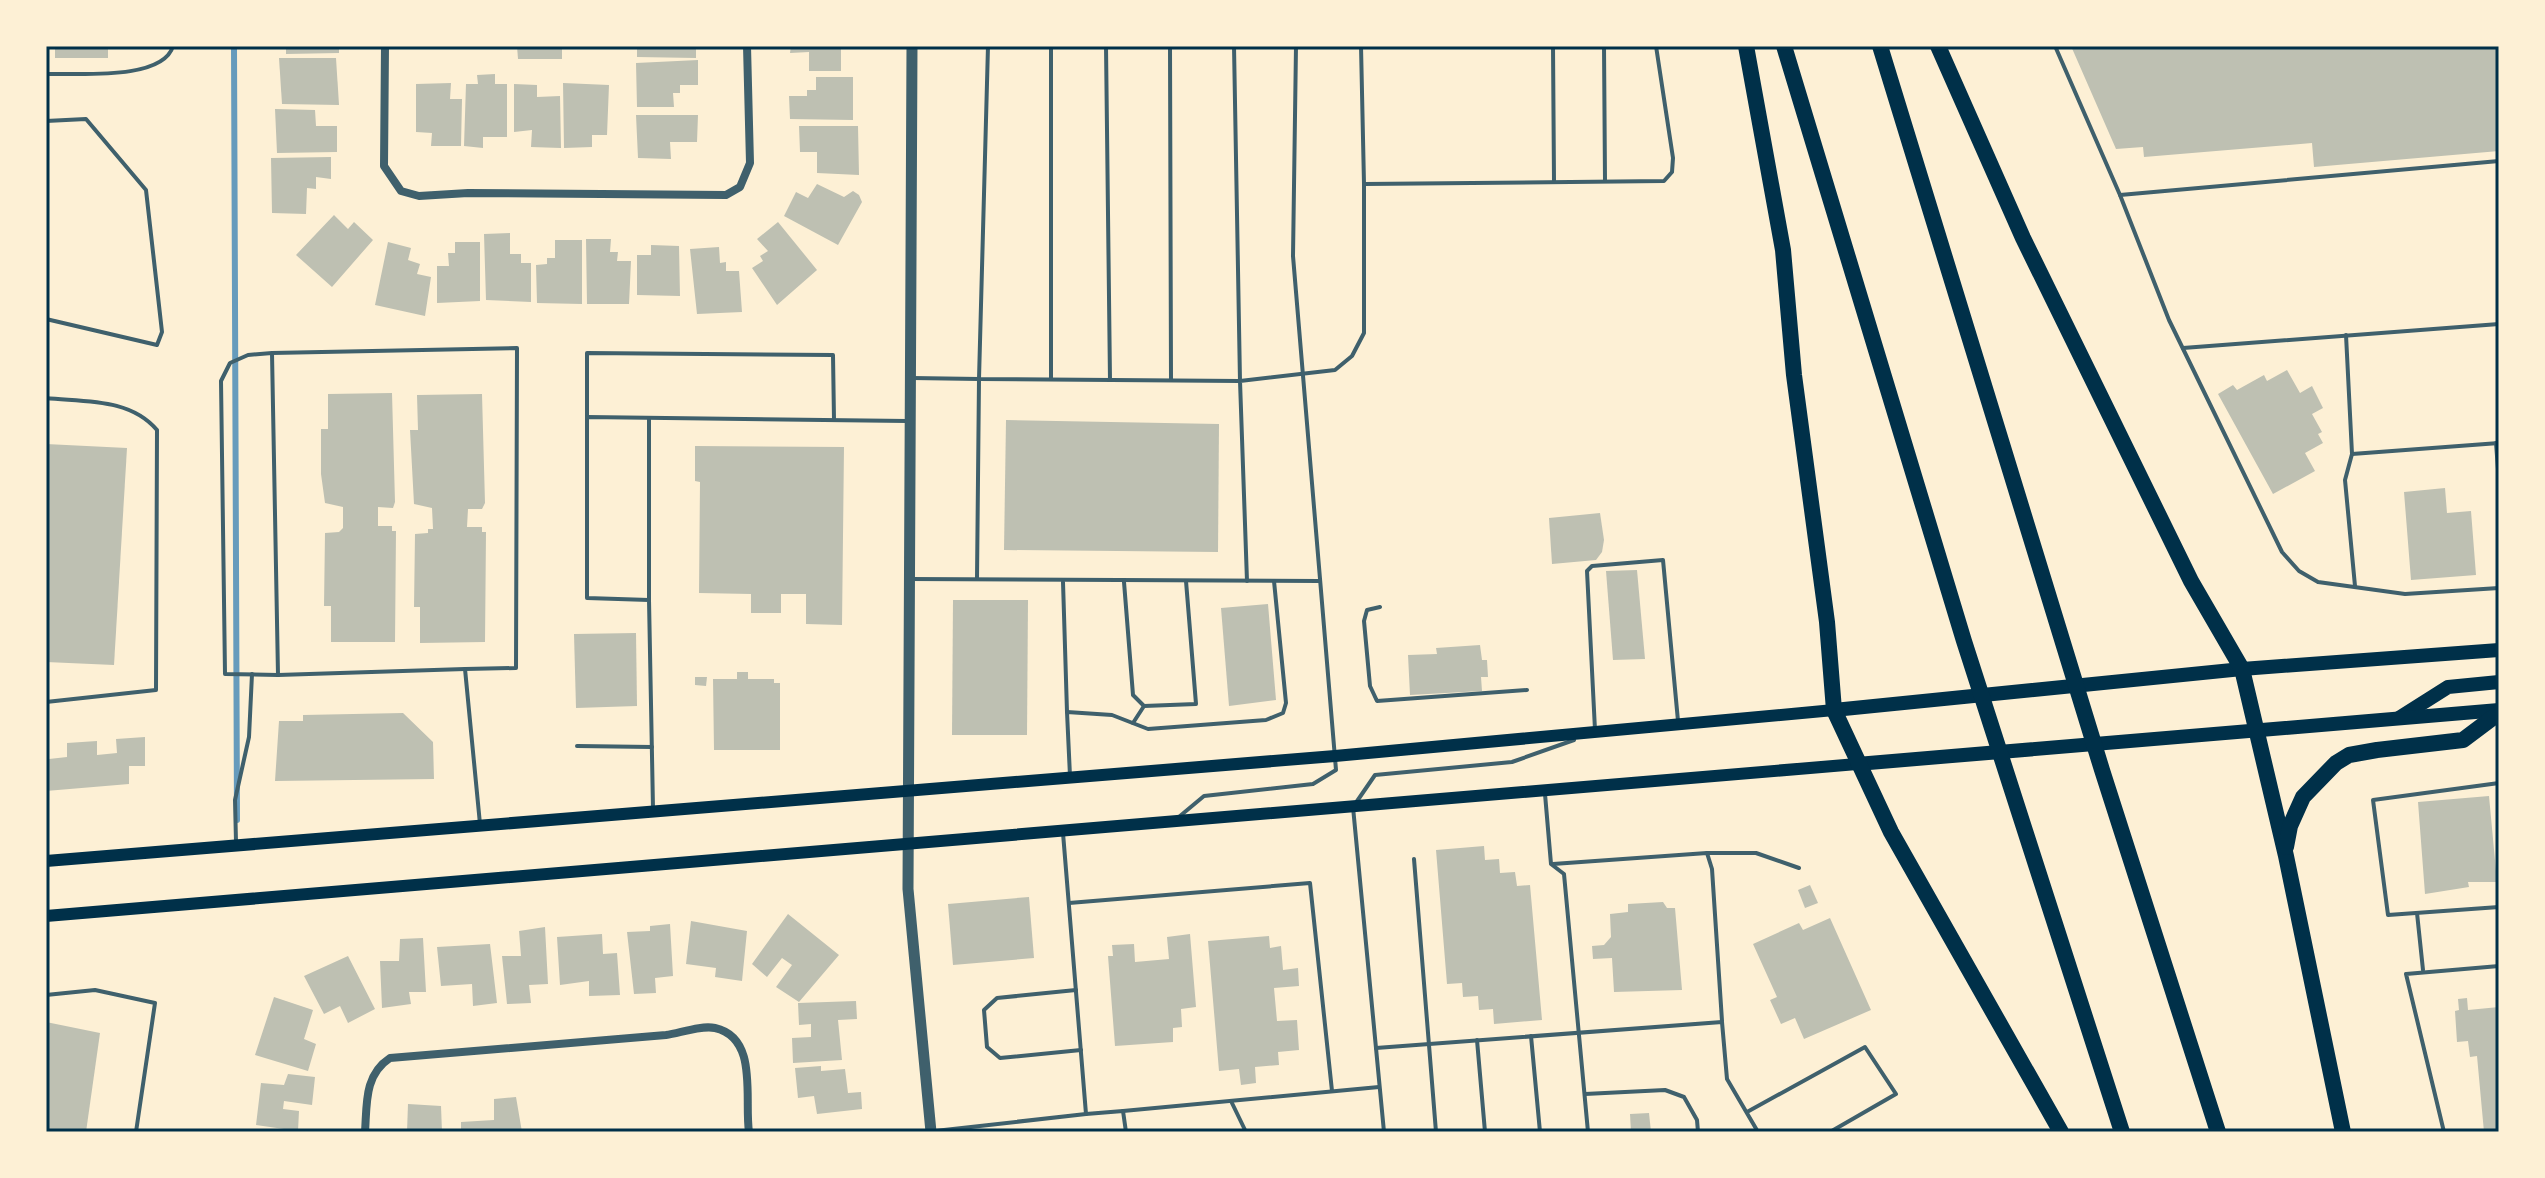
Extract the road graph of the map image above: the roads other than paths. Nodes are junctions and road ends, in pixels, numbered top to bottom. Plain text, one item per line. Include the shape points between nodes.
1 (173, 46) edge
2 (385, 46) edge
3 (747, 46) edge
4 (912, 46) edge
5 (988, 46) edge
6 (1051, 46) edge
7 (1106, 46) edge
8 (1170, 46) edge
9 (1234, 46) edge
10 (1296, 46) edge
11 (1361, 46) edge
12 (1553, 46) edge
13 (1604, 46) edge
14 (1656, 46) edge
15 (1746, 46) edge
16 (1784, 46) edge
17 (1880, 46) edge
18 (1938, 46) edge
19 (2055, 46) edge
20 (46, 74) edge
21 (46, 121) edge
22 (2499, 161) edge
23 (1605, 181) junction
24 (1554, 182) junction
25 (1364, 184) junction
26 (2120, 195) junction
27 (46, 319) edge
28 (2499, 324) edge
29 (2346, 335) junction
30 (2183, 348) junction
31 (272, 353) junction
32 (1301, 372) junction
33 (910, 378) junction
34 (979, 379) junction
35 (1051, 379) junction
36 (1110, 380) junction
37 (1171, 380) junction
38 (1240, 381) junction
39 (46, 398) edge
40 (587, 417) junction
41 (649, 418) junction
42 (834, 420) junction
43 (910, 421) junction
44 (2497, 443) edge
45 (2352, 454) junction
46 (2499, 482) edge
47 (908, 579) junction
48 (977, 580) junction
49 (1186, 581) junction
50 (1247, 581) junction
51 (1274, 581) junction
52 (1319, 581) junction
53 (1063, 582) junction
54 (1124, 582) junction
55 (2355, 586) junction
56 (2499, 588) edge
57 (649, 600) junction
58 (1380, 607) dead end
59 (2499, 650) edge
60 (465, 669) junction
61 (2242, 669) junction
62 (252, 674) junction
63 (278, 675) junction
64 (2499, 682) edge
65 (1527, 690) dead end
66 (46, 702) edge
67 (1144, 706) junction
68 (1834, 710) junction
69 (1067, 712) junction
70 (2499, 712) edge
71 (2395, 720) junction
72 (1133, 723) junction
73 (1678, 724) junction
74 (1596, 732) junction
75 (2257, 732) junction
76 (577, 746) dead end
77 (652, 747) junction
78 (1335, 756) junction
79 (1857, 764) junction
80 (1070, 778) junction
81 (2499, 783) edge
82 (907, 791) junction
83 (1545, 791) junction
84 (1353, 807) junction
85 (653, 812) junction
86 (1175, 820) junction
87 (480, 826) junction
88 (1063, 830) junction
89 (908, 841) junction
90 (236, 846) junction
91 (1707, 853) junction
92 (2286, 856) junction
93 (1414, 859) dead end
94 (46, 861) edge
95 (1551, 864) junction
96 (1799, 868) dead end
97 (1069, 903) junction
98 (2499, 907) edge
99 (2417, 913) junction
100 (46, 916) edge
101 (2499, 966) edge
102 (2423, 970) junction
103 (1076, 990) junction
104 (46, 995) edge
105 (1722, 1022) junction
106 (1579, 1032) junction
107 (1531, 1036) junction
108 (1477, 1040) junction
109 (1431, 1044) junction
110 (1376, 1048) junction
111 (1081, 1050) junction
112 (1379, 1087) junction
113 (1332, 1091) junction
114 (1585, 1094) junction
115 (1231, 1101) junction
116 (1123, 1111) junction
117 (1747, 1112) junction
118 (1086, 1114) junction
119 (992, 1125) junction
120 (136, 1132) edge
121 (365, 1132) edge
122 (749, 1132) edge
123 (931, 1132) edge
124 (994, 1132) edge
125 (1126, 1132) edge
126 (1246, 1132) edge
127 (1384, 1132) edge
128 (1436, 1132) edge
129 (1485, 1132) edge
130 (1540, 1132) edge
131 (1588, 1132) edge
132 (1698, 1132) edge
133 (1758, 1132) edge
134 (1830, 1132) edge
135 (2061, 1132) edge
136 (2122, 1132) edge
137 (2218, 1132) edge
138 (2343, 1132) edge
139 (2444, 1132) edge

1 - 20 lane via 162,63 139,71
2 - 3 street via 384,166 401,191 419,196 713,197 740,187 750,163
4 - 33 street
5 - 34 lane
6 - 35 lane
7 - 36 lane
8 - 37 lane
9 - 38 lane
10 - 32 lane via 1293,256
11 - 25 lane
12 - 24 lane
13 - 23 lane
14 - 23 lane via 1672,172 1664,181
15 - 68 highway via 1783,250
16 - 136 highway via 1964,641
17 - 137 highway
18 - 61 highway via 2023,238 2191,581
19 - 26 lane
21 - 27 lane via 86,119 146,190 162,332 157,345
22 - 26 lane
23 - 24 lane
24 - 25 lane
25 - 32 lane via 1364,333 1352,356 1335,370
26 - 30 lane
28 - 29 lane
29 - 30 lane
29 - 45 lane
30 - 55 lane via 2282,552 2318,582
31 - 60 lane via 517,348 516,668
31 - 62 lane via 230,363 221,381 225,674
31 - 63 lane
32 - 38 lane
32 - 52 lane
33 - 34 lane
33 - 43 street
34 - 35 lane
34 - 48 lane
35 - 36 lane
36 - 37 lane
37 - 38 lane
38 - 50 lane
39 - 66 lane via 121,405 146,416 157,430 157,461 156,690
40 - 41 lane
40 - 42 lane via 587,353 833,355
40 - 57 lane via 587,598
41 - 42 lane
41 - 57 lane
42 - 43 lane
43 - 47 street
44 - 45 lane
44 - 46 lane
45 - 55 lane via 2345,480
47 - 48 lane
47 - 82 street
48 - 53 lane
49 - 50 lane
49 - 54 lane
49 - 67 lane via 1196,704
50 - 51 lane
51 - 52 lane
51 - 72 lane via 1283,713 1266,720 1148,729
52 - 78 lane
53 - 54 lane
53 - 69 lane
54 - 67 lane via 1133,695
55 - 56 lane via 2405,594
57 - 77 lane
58 - 65 lane via 1367,610 1364,621 1370,686 1377,701
59 - 61 main road
60 - 63 lane
60 - 87 lane
61 - 68 main road
61 - 75 highway
62 - 63 lane
62 - 90 lane via 249,737 235,800
64 - 71 main road via 2448,687
67 - 72 lane
68 - 73 main road
68 - 79 highway
69 - 72 lane
69 - 80 lane
70 - 71 main road
70 - 92 highway via 2463,740 2349,755 2336,763 2312,784 2295,810
71 - 75 main road
73 - 74 main road
73 - 74 lane via 1663,560 1592,566 1587,571
74 - 78 main road
74 - 84 lane via 1512,762 1375,775
75 - 79 main road
75 - 92 highway
76 - 77 lane
77 - 85 lane
78 - 80 main road
78 - 86 lane via 1336,770 1313,784 1204,796
79 - 83 main road
79 - 135 highway
80 - 82 main road
81 - 99 lane via 2373,800 2388,915
82 - 85 main road
82 - 89 street
83 - 84 main road
83 - 95 lane
84 - 86 main road
84 - 110 lane
85 - 87 main road
86 - 88 main road
87 - 90 main road
88 - 89 main road
88 - 97 lane
89 - 100 main road
89 - 123 street
90 - 94 main road
91 - 95 lane
91 - 96 lane via 1756,853
91 - 105 lane
92 - 138 highway
93 - 109 lane
95 - 106 lane via 1564,874
97 - 103 lane
97 - 113 lane via 1310,883
98 - 99 lane
99 - 102 lane
101 - 102 lane
102 - 139 lane via 2406,974
103 - 111 lane
103 - 111 lane via 997,998 984,1010 986,1035 987,1047 1000,1058
104 - 120 lane via 95,990 155,1003
105 - 106 lane
105 - 117 lane via 1727,1079
106 - 107 lane
106 - 114 lane
107 - 108 lane
107 - 130 lane
108 - 109 lane
108 - 129 lane
109 - 110 lane
109 - 128 lane
110 - 112 lane
111 - 118 lane
112 - 113 lane
112 - 127 lane
113 - 115 lane
114 - 131 lane
114 - 132 lane via 1665,1090 1684,1097
115 - 116 lane
115 - 126 lane
116 - 118 lane
116 - 125 lane
117 - 133 lane
117 - 134 lane via 1865,1047 1896,1094
118 - 119 lane
119 - 123 lane
119 - 124 lane
121 - 122 street via 368,1086 390,1058 708,1028 728,1034 745,1054

